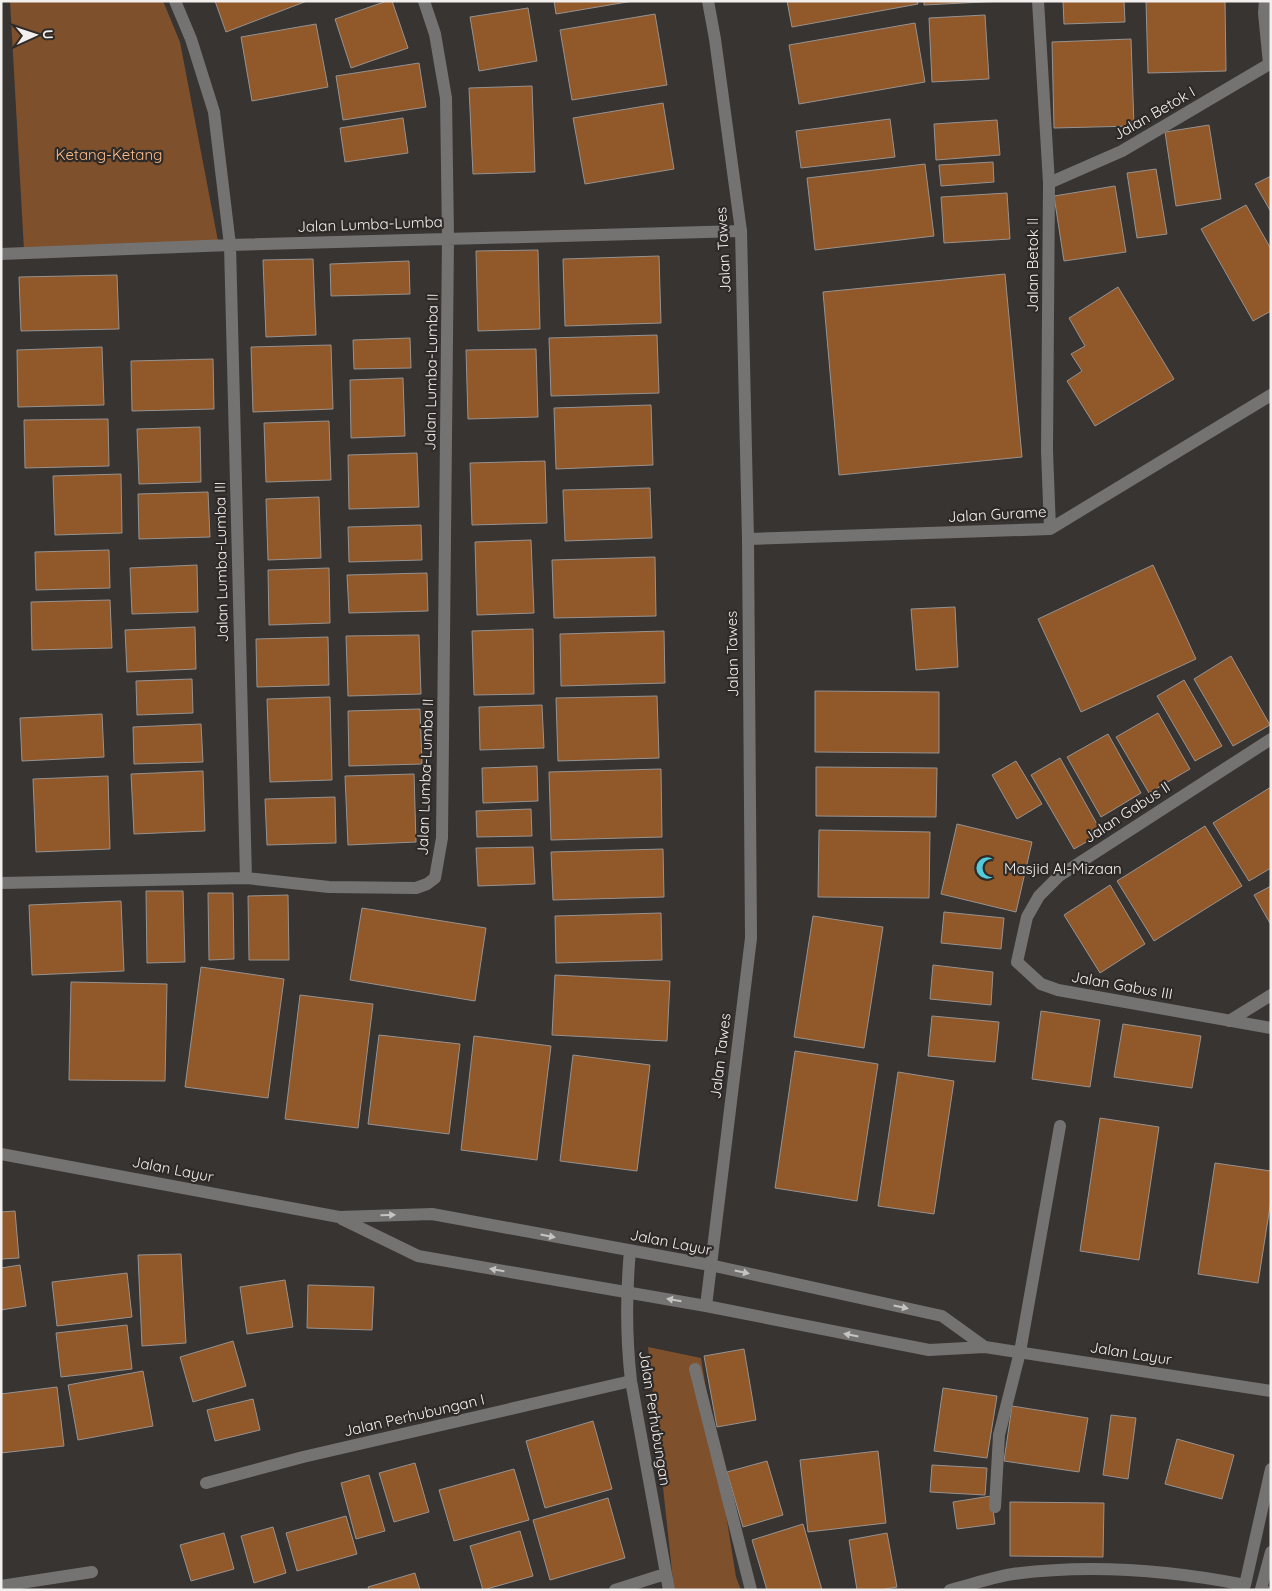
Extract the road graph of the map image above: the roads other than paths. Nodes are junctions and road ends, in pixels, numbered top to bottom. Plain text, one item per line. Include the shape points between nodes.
1 (175, 1) edge
2 (424, 1) edge
3 (708, 1) edge
4 (1038, 1) edge
5 (1265, 1) edge
6 (1270, 64) edge
7 (1049, 183) junction
8 (741, 231) junction
9 (448, 238) junction
10 (230, 245) junction
11 (1, 254) edge
12 (1271, 395) edge
13 (1050, 529) junction
14 (748, 539) junction
15 (1271, 739) edge
16 (246, 878) junction
17 (1, 883) edge
18 (1017, 962) joint
19 (1271, 995) edge
20 (1230, 1021) junction
21 (1271, 1028) edge
22 (1060, 1126) dead end
23 (1, 1154) edge
24 (339, 1217) junction
25 (630, 1251) junction
26 (710, 1265) junction
27 (626, 1292) junction
28 (706, 1306) junction
29 (986, 1347) junction
30 (1020, 1352) junction
31 (695, 1369) dead end
32 (631, 1381) junction
33 (1271, 1391) edge
34 (1271, 1469) edge
35 (206, 1483) dead end
36 (994, 1507) dead end
37 (1271, 1552) edge
38 (92, 1572) dead end
39 (665, 1574) junction
40 (1, 1586) edge
41 (615, 1590) edge
42 (669, 1590) edge
43 (751, 1590) edge
44 (950, 1590) edge
45 (1264, 1590) edge

1 - 10 street, Jalan Lumba-Lumba III via 214,112
2 - 9 street via 435,34 446,98
3 - 8 street, Jalan Tawes
4 - 7 street, Jalan Betok II
5 - 6 street
6 - 7 street, Jalan Betok I via 1122,151
7 - 13 street, Jalan Betok II via 1047,451
8 - 9 street, Jalan Lumba-Lumba
8 - 14 street, Jalan Tawes
9 - 10 street, Jalan Lumba-Lumba
9 - 16 street, Jalan Lumba-Lumba II via 442,838 435,878 416,888 329,887
10 - 11 street, Jalan Lumba-Lumba
10 - 16 street, Jalan Lumba-Lumba III
12 - 13 street, Jalan Gurame
13 - 14 street, Jalan Gurame
14 - 26 street, Jalan Tawes via 752,938
15 - 18 street, Jalan Gabus II via 1058,876 1039,896 1027,917
16 - 17 street, Jalan Lumba-Lumba II
18 - 20 street, Jalan Gabus III via 1041,984 1058,990
19 - 20 street
20 - 21 street, Jalan Gabus III
22 - 30 street
23 - 24 street, Jalan Layur
24 -> 25 street, Jalan Layur via 432,1214
27 -> 24 street, Jalan Layur via 418,1256
25 - 26 street, Jalan Layur
25 - 27 street, Jalan Perhubungan
26 - 28 street, Jalan Tawes
26 -> 29 street, Jalan Layur via 942,1316
28 -> 27 street, Jalan Layur
27 - 32 street, Jalan Perhubungan
29 -> 28 street, Jalan Layur via 929,1350
29 - 30 street, Jalan Layur
30 - 33 street, Jalan Layur
30 - 36 street via 999,1435
31 - 43 street
32 - 35 street, Jalan Perhubungan I
32 - 39 street, Jalan Perhubungan
34 - 44 street via 1245,1585 1160,1572 1078,1569 1012,1575
37 - 45 street via 1261,1589
38 - 40 street
39 - 41 street
39 - 42 street, Jalan Perhubungan

